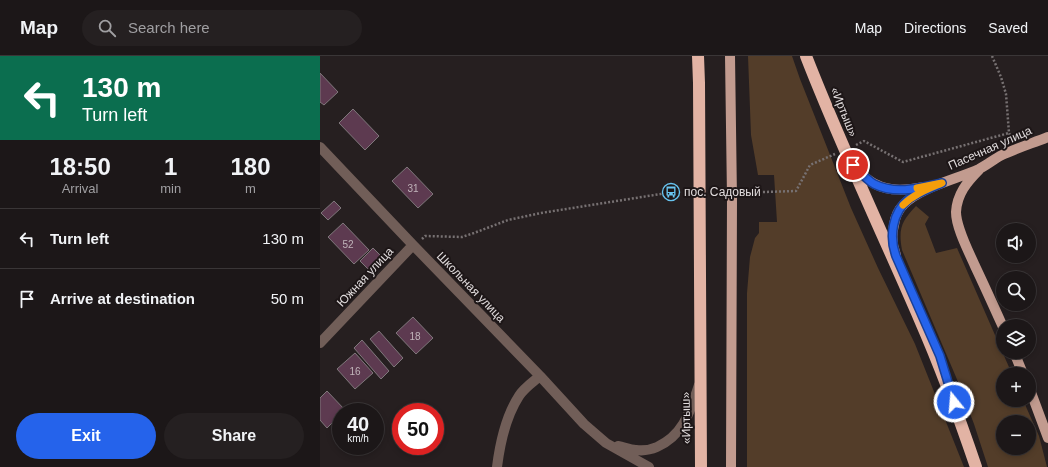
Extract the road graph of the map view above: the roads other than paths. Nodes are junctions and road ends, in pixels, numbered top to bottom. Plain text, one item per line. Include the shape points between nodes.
1 (698, 56) edge
2 (730, 56) edge
3 (806, 56) edge
4 (1048, 137) edge
5 (320, 147) edge
6 (845, 152) junction
7 (980, 168) junction
8 (942, 183) junction
9 (413, 245) junction
10 (999, 319) edge
11 (320, 343) edge
12 (540, 376) junction
13 (700, 383) junction
14 (954, 402) junction
15 (1036, 406) edge
16 (1048, 438) edge
17 (606, 443) junction
18 (497, 467) edge
19 (649, 467) edge
20 (701, 467) edge
21 (731, 467) edge
22 (976, 467) edge

1 - 13 highway, «Иртыш»
2 - 21 main road
3 - 6 highway, «Иртыш»
4 - 7 main road, Пасечная улица via 1015,149
5 - 9 street, Школьная улица
6 - 8 main road via 853,165 868,180 883,187 905,190
6 - 14 highway, «Иртыш»
7 - 8 main road, Пасечная улица
7 - 10 main road via 965,185 956,212 968,250
8 - 14 main road via 919,193 903,205 894,222 892,241 896,256 940,356
9 - 11 street, Южная улица
9 - 12 street, Школьная улица
12 - 17 street, Школьная улица via 584,424
12 - 18 street via 520,395 508,419
13 - 17 street via 686,420 678,433 665,443 650,450 637,451
13 - 20 highway, «Иртыш»
14 - 22 highway, «Иртыш»
15 - 16 main road
17 - 19 street

